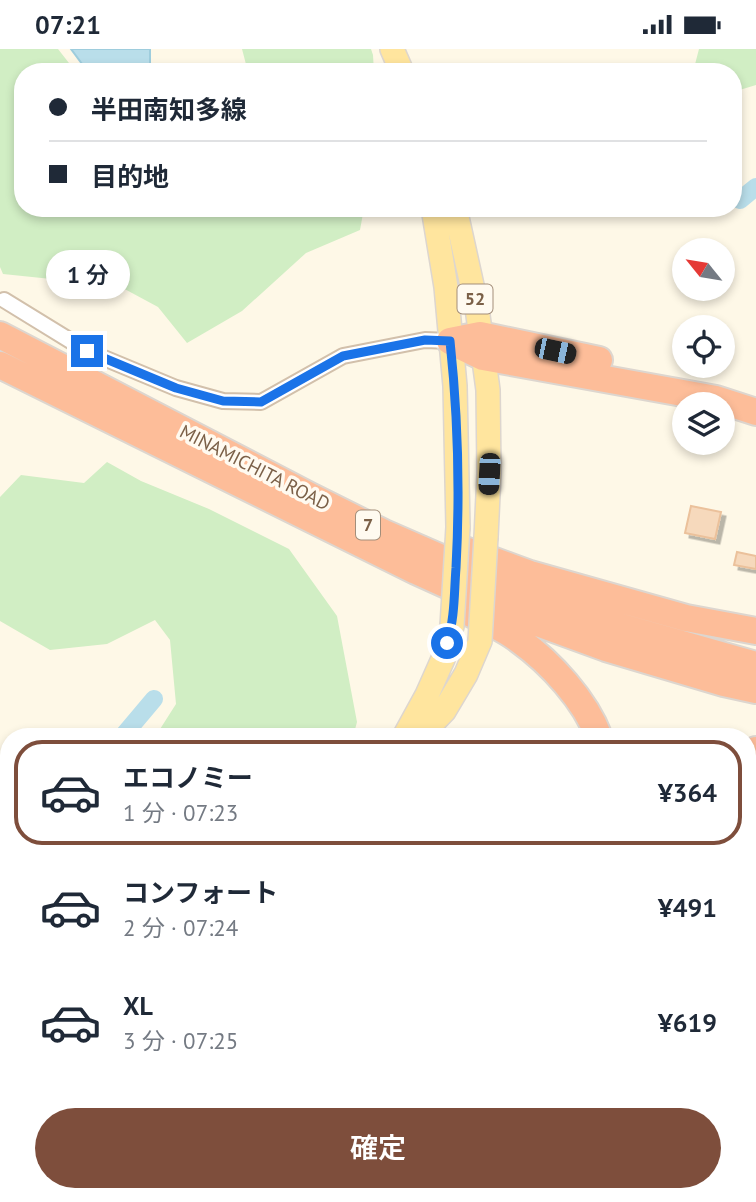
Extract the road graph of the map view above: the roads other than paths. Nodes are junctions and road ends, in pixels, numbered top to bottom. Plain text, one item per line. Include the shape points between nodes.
1 (434, 217) edge
2 (457, 217) edge
3 (4, 300) dead end
4 (0, 335) edge
5 (450, 341) junction
6 (482, 346) junction
7 (0, 365) edge
8 (756, 393) edge
9 (756, 412) edge
10 (192, 461) junction
11 (384, 533) junction
12 (756, 631) edge
13 (756, 664) edge
14 (756, 690) edge
15 (409, 728) edge
16 (427, 728) edge
17 (595, 728) edge

1 - 5 main road, 52
2 - 6 main road, 52
3 - 5 street via 87,351 176,388 223,401 261,402 343,356 425,340
4 - 11 highway, MINAMICHITA ROAD / 7
5 - 6 highway
5 - 15 main road, 52, bridge via 458,527 452,626 443,659
6 - 8 highway
6 - 9 highway
6 - 16 main road, 52, bridge via 488,390 489,474 480,641 466,674
7 - 10 highway, MINAMICHITA ROAD / 7
10 - 14 highway, MINAMICHITA ROAD / 7 via 502,610 606,648
10 - 17 highway via 204,483 519,639 561,678
11 - 12 highway via 409,528 530,574 686,618
11 - 13 highway, MINAMICHITA ROAD / 7 via 529,596

